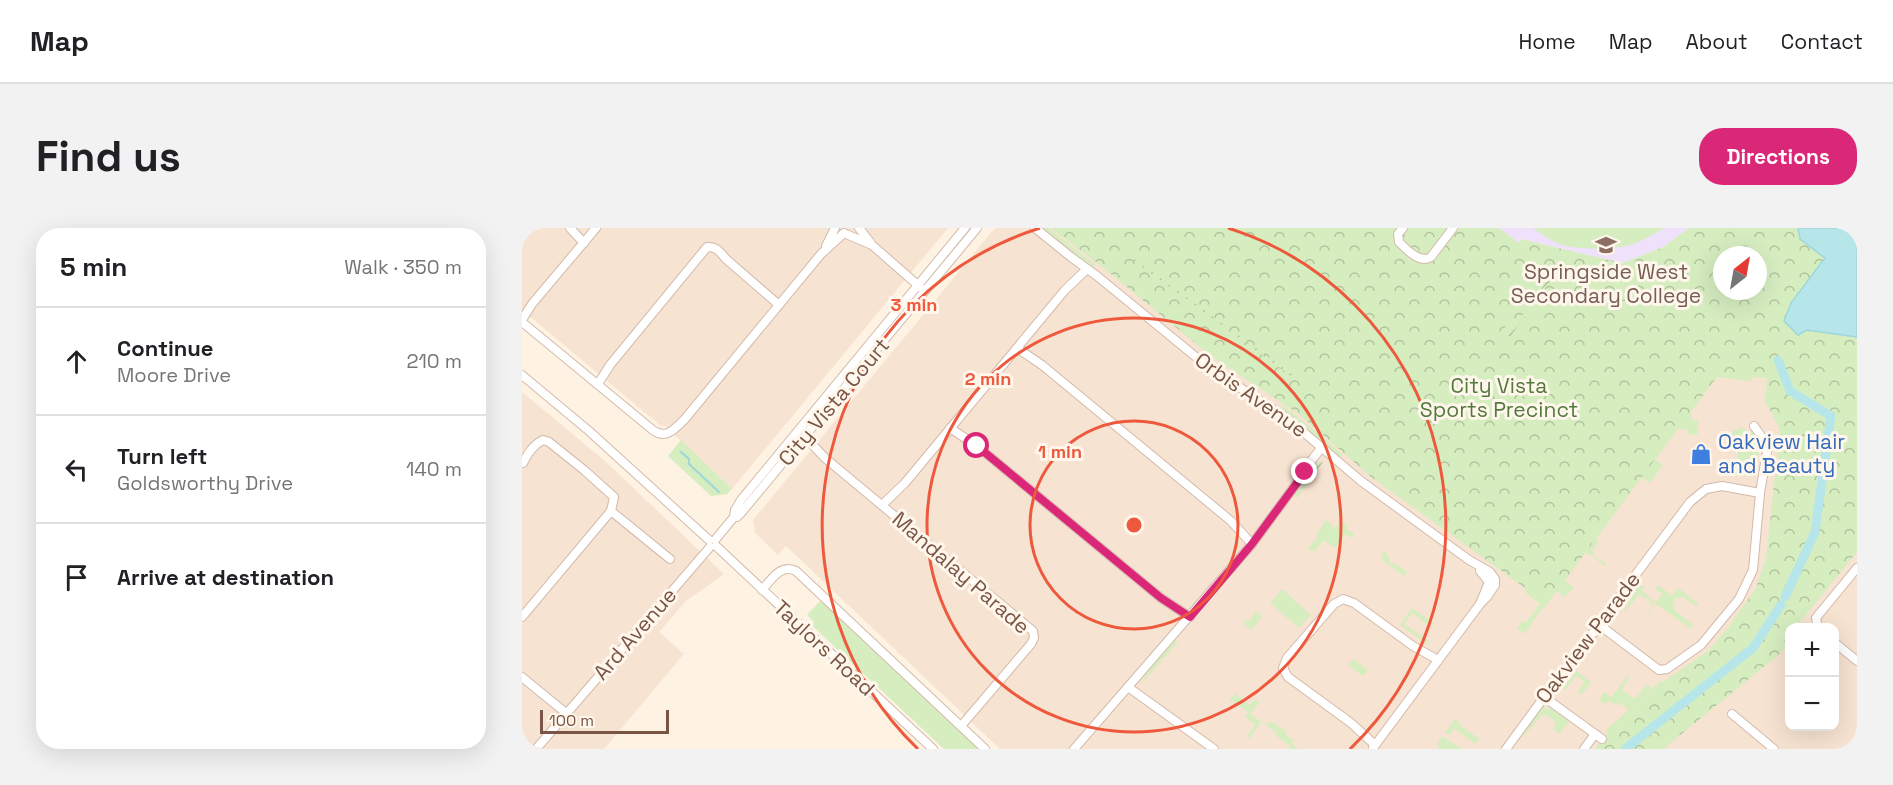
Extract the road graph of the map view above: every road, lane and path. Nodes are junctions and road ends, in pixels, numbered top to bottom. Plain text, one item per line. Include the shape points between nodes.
1 (572, 228) edge
2 (596, 228) edge
3 (857, 228) edge
4 (965, 228) edge
5 (977, 228) edge
6 (1035, 228) edge
7 (1403, 228) edge
8 (1453, 228) edge
9 (841, 231) edge
10 (586, 240) junction
11 (872, 245) junction
12 (1084, 266) junction
13 (922, 286) junction
14 (780, 303) junction
15 (532, 304) junction
16 (522, 313) edge
17 (522, 321) edge
18 (1019, 345) junction
19 (522, 375) edge
20 (596, 382) junction
21 (953, 425) junction
22 (1754, 426) dead end
23 (803, 440) junction
24 (1324, 449) junction
25 (522, 463) edge
26 (1760, 493) junction
27 (885, 508) junction
28 (611, 511) junction
29 (734, 517) junction
30 (1255, 541) junction
31 (713, 543) junction
32 (670, 559) dead end
33 (1857, 568) edge
34 (762, 590) junction
35 (522, 617) edge
36 (1187, 620) junction
37 (1817, 623) edge
38 (1602, 627) junction
39 (1839, 646) edge
40 (1857, 661) edge
41 (1436, 663) junction
42 (522, 677) edge
43 (1131, 684) junction
44 (1544, 697) junction
45 (566, 713) junction
46 (1732, 714) dead end
47 (960, 726) junction
48 (1375, 744) edge
49 (536, 749) edge
50 (933, 749) edge
51 (985, 749) edge
52 (1074, 749) edge
53 (1215, 749) edge
54 (1506, 749) edge
55 (1584, 749) edge
56 (1774, 749) edge

1 - 10 street
2 - 10 street
3 - 9 street
3 - 11 street
4 - 13 street, City Vista Court
5 - 13 street, City Vista Court
6 - 12 street, Orbis Avenue
7 - 8 street via 1399,242 1426,260
9 - 11 street
9 - 14 street
10 - 15 street
11 - 13 street
12 - 18 street
12 - 24 street, Orbis Avenue via 1207,366 1274,408
13 - 23 street, City Vista Court
13 - 29 street, City Vista Court via 741,500
14 - 20 street via 726,259 711,253 697,260
14 - 20 street via 684,420 668,434 657,433
15 - 16 street
15 - 17 street
17 - 20 street
18 - 21 street
18 - 30 street
19 - 31 street, Taylors Road
21 - 27 street
21 - 36 street
22 - 26 street via 1768,446
23 - 27 street, Mandalay Parade
23 - 29 street, City Vista Court
24 - 30 street
24 - 41 street, Orbis Avenue via 1361,481 1495,579 1493,589
25 - 28 street via 544,446 565,455 614,497
26 - 38 street, Oakview Parade via 1722,486 1698,495 1608,612
26 - 38 street via 1753,570 1739,599 1701,645 1667,669 1659,670
27 - 47 street, Mandalay Parade via 1033,631 1031,644
28 - 32 street
28 - 35 street
29 - 31 street, City Vista Court
30 - 36 street
31 - 34 street, Taylors Road
31 - 45 street, Ard Avenue
33 - 37 street via 1816,618
34 - 47 street via 783,569 796,571
34 - 50 street, Taylors Road
36 - 43 street
38 - 44 street, Oakview Parade via 1589,636
39 - 40 street
41 - 48 street, Orbis Avenue
41 - 48 street via 1354,603 1343,600 1334,604 1287,658 1283,668 1288,677
42 - 45 street
43 - 52 street
43 - 53 street
44 - 54 street, Oakview Parade
44 - 55 street via 1598,737
45 - 49 street, Ard Avenue
46 - 56 street
47 - 51 street

